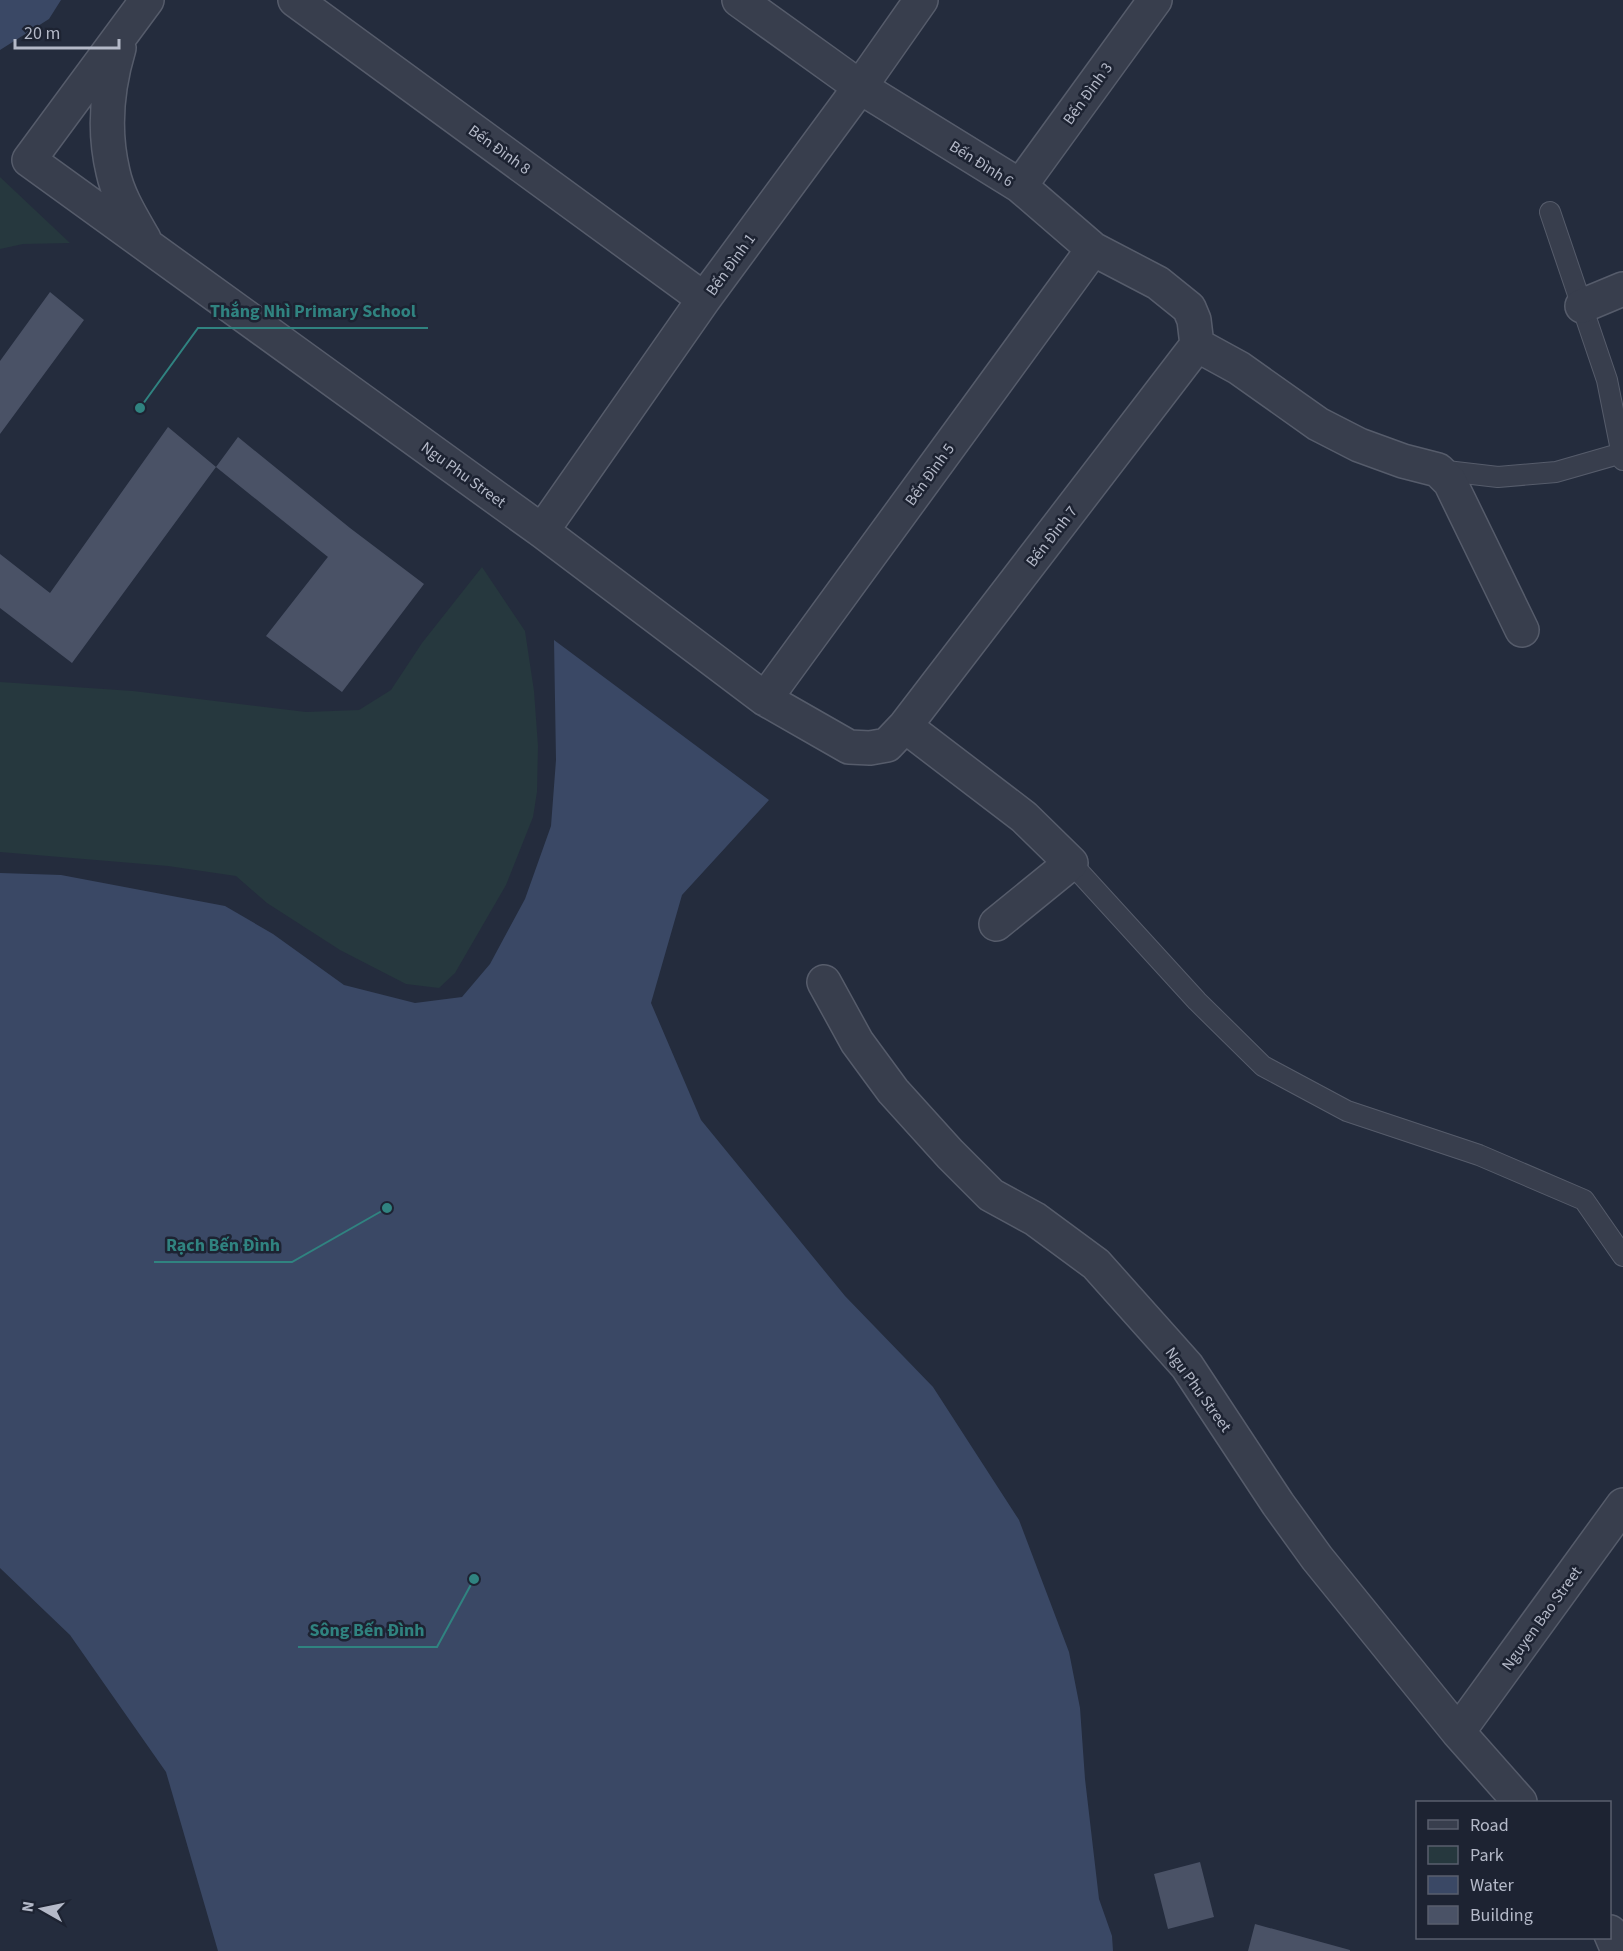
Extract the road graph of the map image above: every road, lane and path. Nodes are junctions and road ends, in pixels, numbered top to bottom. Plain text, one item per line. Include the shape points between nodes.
1 (147, 0) edge
2 (295, 0) edge
3 (739, 0) edge
4 (921, 0) edge
5 (1155, 0) edge
6 (124, 32) junction
7 (860, 87) junction
8 (1020, 186) junction
9 (1550, 212) dead end
10 (148, 246) junction
11 (1093, 249) junction
12 (1623, 289) edge
13 (704, 299) junction
14 (1582, 306) junction
15 (1197, 345) junction
16 (1622, 457) edge
17 (1438, 470) junction
18 (542, 531) junction
19 (1522, 630) dead end
20 (765, 699) junction
21 (904, 726) junction
22 (1071, 863) junction
23 (996, 924) dead end
24 (824, 982) dead end
25 (1623, 1256) edge
26 (1623, 1505) edge
27 (1458, 1732) junction
28 (1518, 1801) edge
29 (1611, 1934) edge
30 (1618, 1951) edge

1 - 6 street
2 - 13 street, Bến Đình 8
3 - 7 street, Bến Đình 6
4 - 7 street, Bến Đình 1
5 - 8 street, Bến Đình 3
6 - 10 street via 111,73 108,136 113,173 126,208
6 - 10 street, Ngu Phu Street via 29,160
7 - 8 street, Bến Đình 6
7 - 13 street, Bến Đình 1
8 - 11 street, Bến Đình 6
9 - 14 lane
10 - 18 street, Ngu Phu Street
11 - 15 street, Bến Đình 6 via 1158,283 1190,308
11 - 20 street, Bến Đình 5
12 - 14 street
13 - 18 street, Bến Đình 1
14 - 16 lane via 1607,380
15 - 17 street via 1239,368 1338,435 1403,461
15 - 21 street, Bến Đình 7
16 - 17 lane via 1556,472 1498,477
17 - 19 street via 1450,482
18 - 20 street, Ngu Phu Street
20 - 21 street, Ngu Phu Street via 849,747 887,745
21 - 22 street via 1024,818
22 - 23 street
22 - 25 lane via 1263,1066 1347,1111 1479,1155 1584,1200
24 - 27 street, Ngu Phu Street via 857,1042 893,1091 950,1154 991,1195 1035,1219 1095,1263 1187,1366 1317,1558
26 - 27 street, Nguyen Bao Street
27 - 28 street, Ngu Phu Street
29 - 30 street

